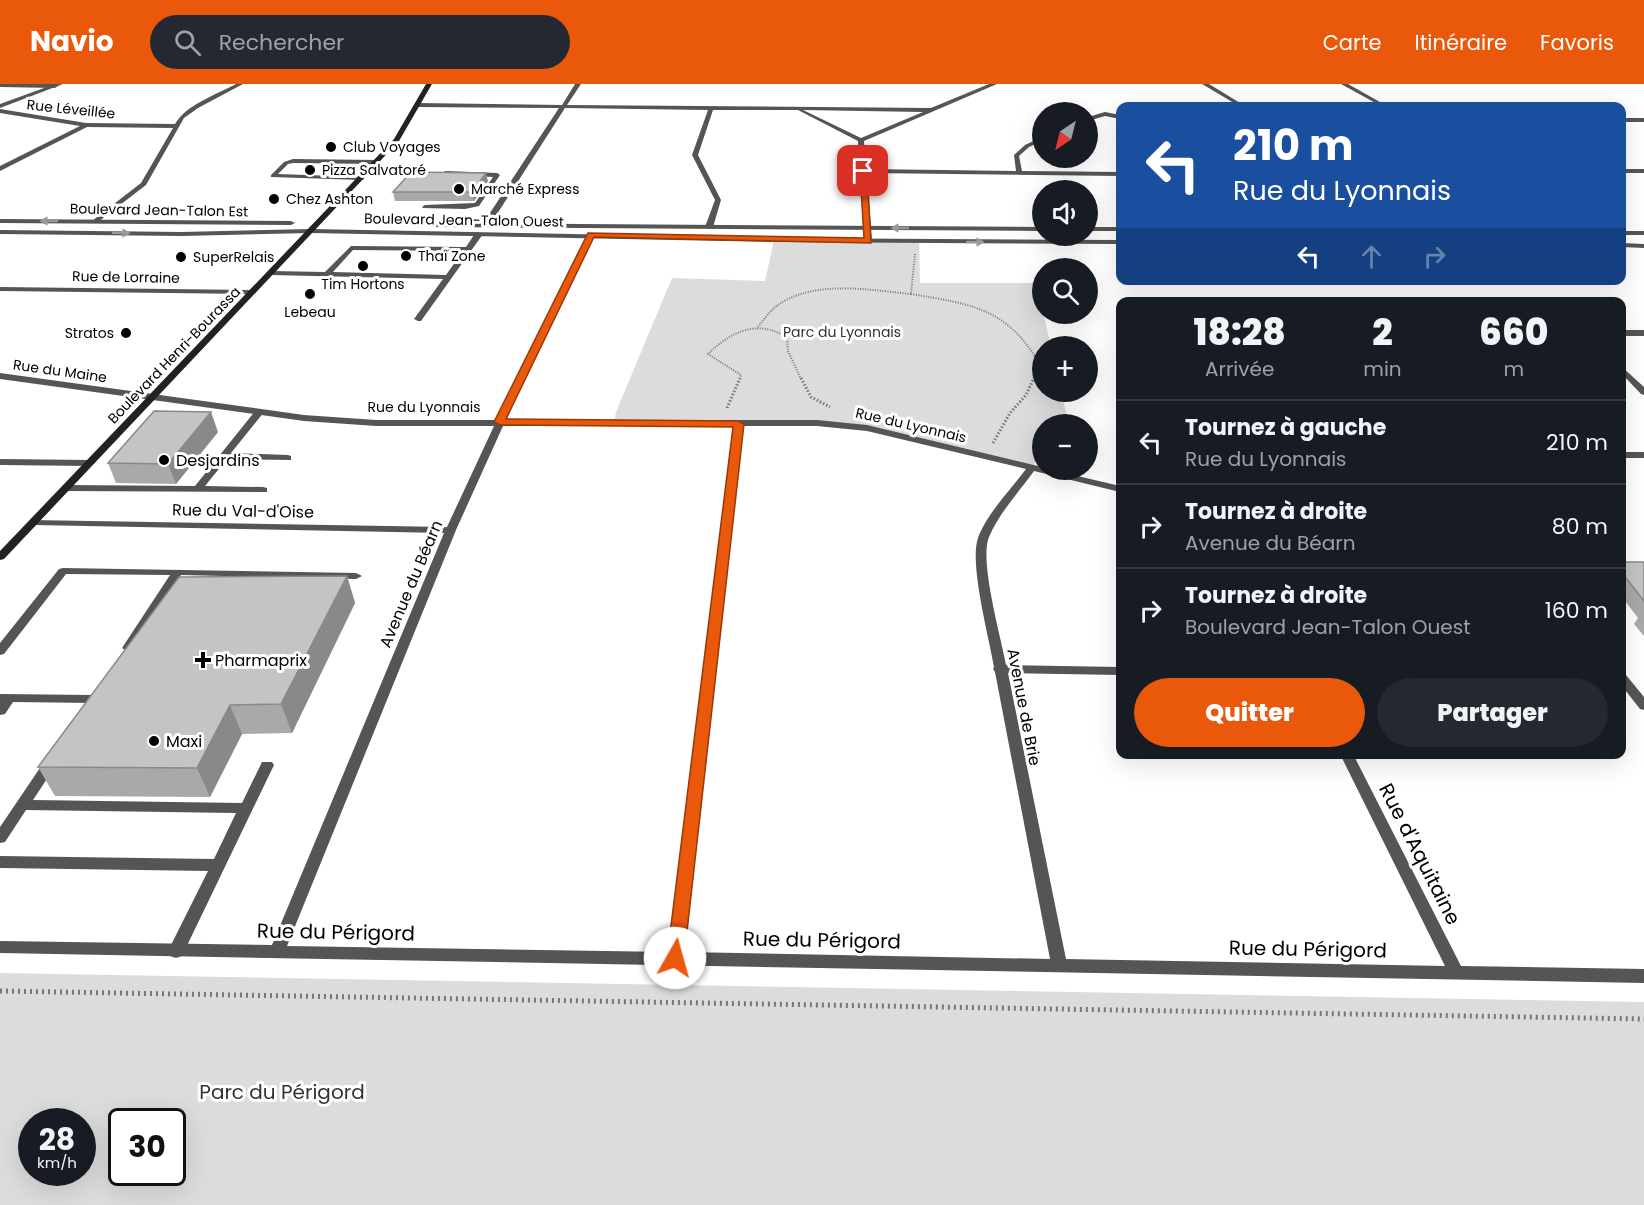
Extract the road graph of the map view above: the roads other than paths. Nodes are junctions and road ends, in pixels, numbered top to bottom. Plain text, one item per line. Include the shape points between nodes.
1 (240, 84) edge
2 (429, 84) edge
3 (578, 84) edge
4 (994, 84) edge
5 (1205, 84) edge
6 (1344, 84) edge
7 (0, 85) edge
8 (57, 85) edge
9 (1235, 102) edge
10 (1377, 102) edge
11 (417, 105) junction
12 (563, 105) junction
13 (0, 106) edge
14 (711, 108) junction
15 (795, 109) junction
16 (932, 110) junction
17 (0, 111) edge
18 (1098, 116) edge
19 (1116, 116) edge
20 (1626, 120) edge
21 (1644, 120) edge
22 (86, 125) junction
23 (176, 126) junction
24 (861, 140) junction
25 (1032, 145) edge
26 (376, 162) junction
27 (0, 169) edge
28 (863, 171) junction
29 (1626, 171) edge
30 (1644, 171) edge
31 (447, 172) edge
32 (1018, 172) junction
33 (1116, 174) edge
34 (362, 178) junction
35 (425, 207) dead end
36 (0, 221) edge
37 (96, 221) junction
38 (486, 225) junction
39 (314, 227) junction
40 (709, 227) junction
41 (868, 228) junction
42 (1032, 229) edge
43 (1098, 229) edge
44 (1116, 230) edge
45 (0, 232) edge
46 (1626, 233) edge
47 (1644, 233) edge
48 (479, 234) junction
49 (591, 235) junction
50 (868, 241) junction
51 (1116, 242) edge
52 (1626, 245) edge
53 (1644, 246) edge
54 (467, 249) junction
55 (271, 273) junction
56 (327, 274) junction
57 (448, 277) junction
58 (0, 290) edge
59 (252, 292) junction
60 (418, 319) dead end
61 (1626, 333) edge
62 (1644, 333) edge
63 (1626, 374) edge
64 (0, 376) edge
65 (1644, 392) edge
66 (153, 397) junction
67 (259, 412) junction
68 (500, 422) junction
69 (738, 424) junction
70 (1626, 455) edge
71 (1644, 455) edge
72 (224, 456) junction
73 (288, 458) dead end
74 (0, 462) edge
75 (90, 463) junction
76 (1031, 469) junction
77 (66, 488) junction
78 (1116, 488) edge
79 (197, 490) junction
80 (263, 490) dead end
81 (34, 522) junction
82 (451, 530) junction
83 (0, 557) edge
84 (178, 572) junction
85 (356, 576) dead end
86 (0, 651) edge
87 (119, 662) edge
88 (999, 669) junction
89 (1116, 671) edge
90 (1626, 683) edge
91 (5, 698) edge
92 (1644, 705) edge
93 (0, 711) edge
94 (82, 716) edge
95 (59, 749) edge
96 (1349, 759) edge
97 (267, 765) dead end
98 (22, 805) junction
99 (245, 808) junction
100 (0, 838) edge
101 (0, 862) edge
102 (217, 865) junction
103 (0, 947) edge
104 (176, 951) junction
105 (277, 952) junction
106 (675, 958) junction
107 (1059, 965) junction
108 (1458, 973) junction
109 (1644, 976) edge

1 - 23 street via 196,107
2 - 11 main road, Boulevard Henri-Bourassa
3 - 12 street
4 - 16 street
5 - 9 street
6 - 10 street
7 - 8 street
8 - 13 street
11 - 12 street
11 - 26 main road, Boulevard Henri-Bourassa via 397,140
12 - 14 street
12 - 38 street
14 - 15 street
14 - 40 street via 696,148 718,200
15 - 16 street
15 - 24 street
16 - 24 street
17 - 22 street, Rue Léveillée
18 - 19 street
20 - 21 street
22 - 23 street, Rue Léveillée
22 - 27 street
23 - 37 street via 144,184
24 - 28 street
25 - 32 street via 1016,156
26 - 34 main road, Boulevard Henri-Bourassa
26 - 34 street via 293,161 273,176
28 - 32 street
28 - 41 street
29 - 30 street
31 - 35 street via 496,175 477,205
32 - 33 street
34 - 39 main road, Boulevard Henri-Bourassa
37 -> 36 street, Boulevard Jean-Talon Est
37 - 39 street, Boulevard Jean-Talon Est
38 - 39 street, Boulevard Jean-Talon Ouest
38 - 40 street, Boulevard Jean-Talon Ouest
45 -> 39 street, Boulevard Jean-Talon Est via 181,234
39 - 48 street, Boulevard Jean-Talon Ouest
39 - 55 main road, Boulevard Henri-Bourassa
40 - 41 street, Boulevard Jean-Talon Ouest
42 -> 41 street, Boulevard Jean-Talon Ouest
41 - 50 street
43 - 44 street
46 - 47 street
48 - 49 street, Boulevard Jean-Talon Ouest
48 - 54 street
49 - 50 street, Boulevard Jean-Talon Ouest
49 - 68 street, Avenue du Béarn
50 -> 51 street, Boulevard Jean-Talon Ouest
52 - 53 street
54 - 56 street via 351,248
54 - 57 street
55 - 56 street
55 - 59 main road, Boulevard Henri-Bourassa
56 - 57 street
57 - 60 street
58 - 59 street, Rue de Lorraine
59 - 66 main road, Boulevard Henri-Bourassa
61 - 62 street
63 - 65 street
64 - 66 street, Rue du Maine
66 - 67 street, Rue du Lyonnais
66 - 75 main road, Boulevard Henri-Bourassa
67 - 68 street, Rue du Lyonnais via 376,423
67 - 72 street
68 - 69 street, Rue du Lyonnais
68 - 82 street, Avenue du Béarn
69 - 76 street, Rue du Lyonnais via 867,428
69 - 106 street
70 - 71 street
72 - 73 street
72 - 79 street
74 - 75 street
75 - 77 main road, Boulevard Henri-Bourassa
76 - 78 street, Rue du Lyonnais
76 - 88 street, Avenue de Brie via 983,538 980,562
77 - 79 street
77 - 81 main road, Boulevard Henri-Bourassa
79 - 80 street
81 - 82 street, Rue du Val-d'Oise
81 - 83 main road, Boulevard Henri-Bourassa
82 - 105 street, Avenue du Béarn
84 - 85 street
84 - 86 street via 63,571
84 - 87 street
88 - 89 street
88 - 107 street, Avenue de Brie
90 - 92 street
91 - 93 street
91 - 94 street via 97,694
95 - 98 street
96 - 108 street, Rue d'Aquitaine
97 - 99 street
98 - 99 street
98 - 100 street
99 - 102 street
101 - 102 street
102 - 104 street
103 - 104 street, Rue du Périgord
104 - 105 street, Rue du Périgord
105 - 106 street, Rue du Périgord
106 - 107 street, Rue du Périgord
107 - 108 street, Rue du Périgord
108 - 109 street, Rue du Périgord

